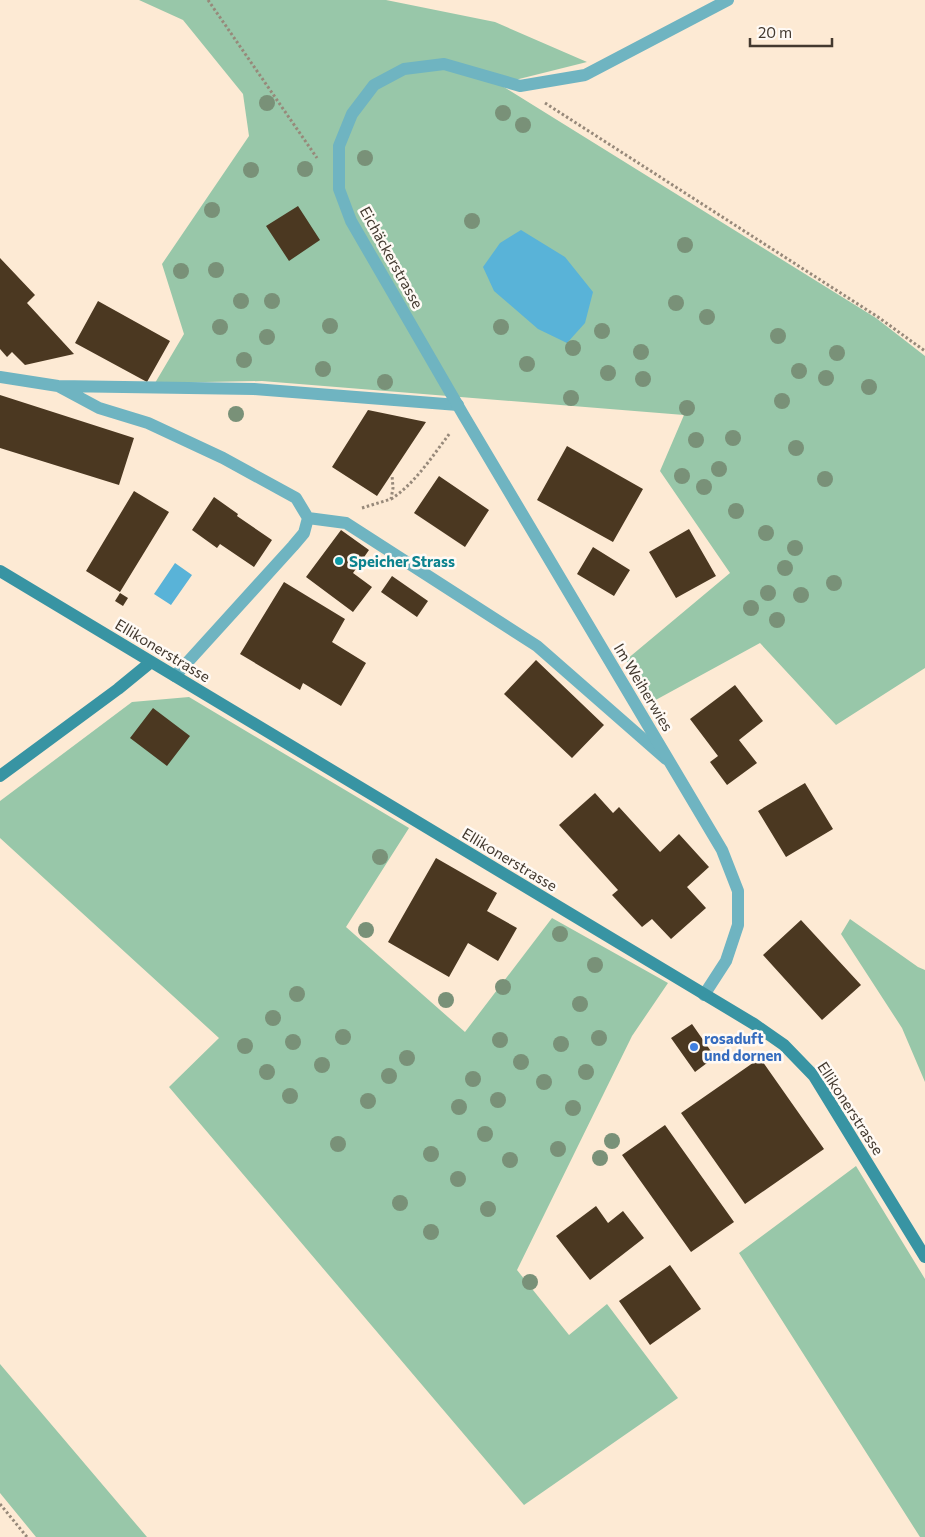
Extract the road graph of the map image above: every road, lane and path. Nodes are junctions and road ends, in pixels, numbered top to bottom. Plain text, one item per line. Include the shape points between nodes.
1 (208, 0) edge
2 (728, 0) edge
3 (520, 86) junction
4 (339, 189) junction
5 (925, 351) edge
6 (0, 377) edge
7 (58, 386) junction
8 (458, 405) junction
9 (448, 436) dead end
10 (392, 475) dead end
11 (391, 499) junction
12 (370, 506) dead end
13 (308, 518) junction
14 (0, 571) edge
15 (151, 662) junction
16 (175, 676) junction
17 (670, 763) junction
18 (0, 776) edge
19 (704, 995) junction
20 (925, 1257) edge
21 (0, 1504) edge
22 (27, 1537) edge

1 - 4 path
2 - 3 street, Eichäckerstrasse via 585,75
3 - 4 street, Eichäckerstrasse via 444,64 404,69 374,84 352,114 338,146
3 - 5 path via 878,317
4 - 8 street, Eichäckerstrasse via 351,221
6 - 7 street
7 - 8 street via 254,388
7 - 13 street via 99,408 148,423 223,458 296,498
8 - 17 street, Im Weiherwies
9 - 11 path via 418,474
10 - 11 path
11 - 12 path
13 - 16 street via 304,533
13 - 17 street via 346,523 537,646
14 - 15 street, Ellikonerstrasse
15 - 16 street, Ellikonerstrasse
15 - 18 street
16 - 19 street, Ellikonerstrasse
17 - 19 street, Im Weiherwies via 722,850 738,891 738,925 726,961
19 - 20 street, Ellikonerstrasse via 784,1045 814,1076
21 - 22 path

